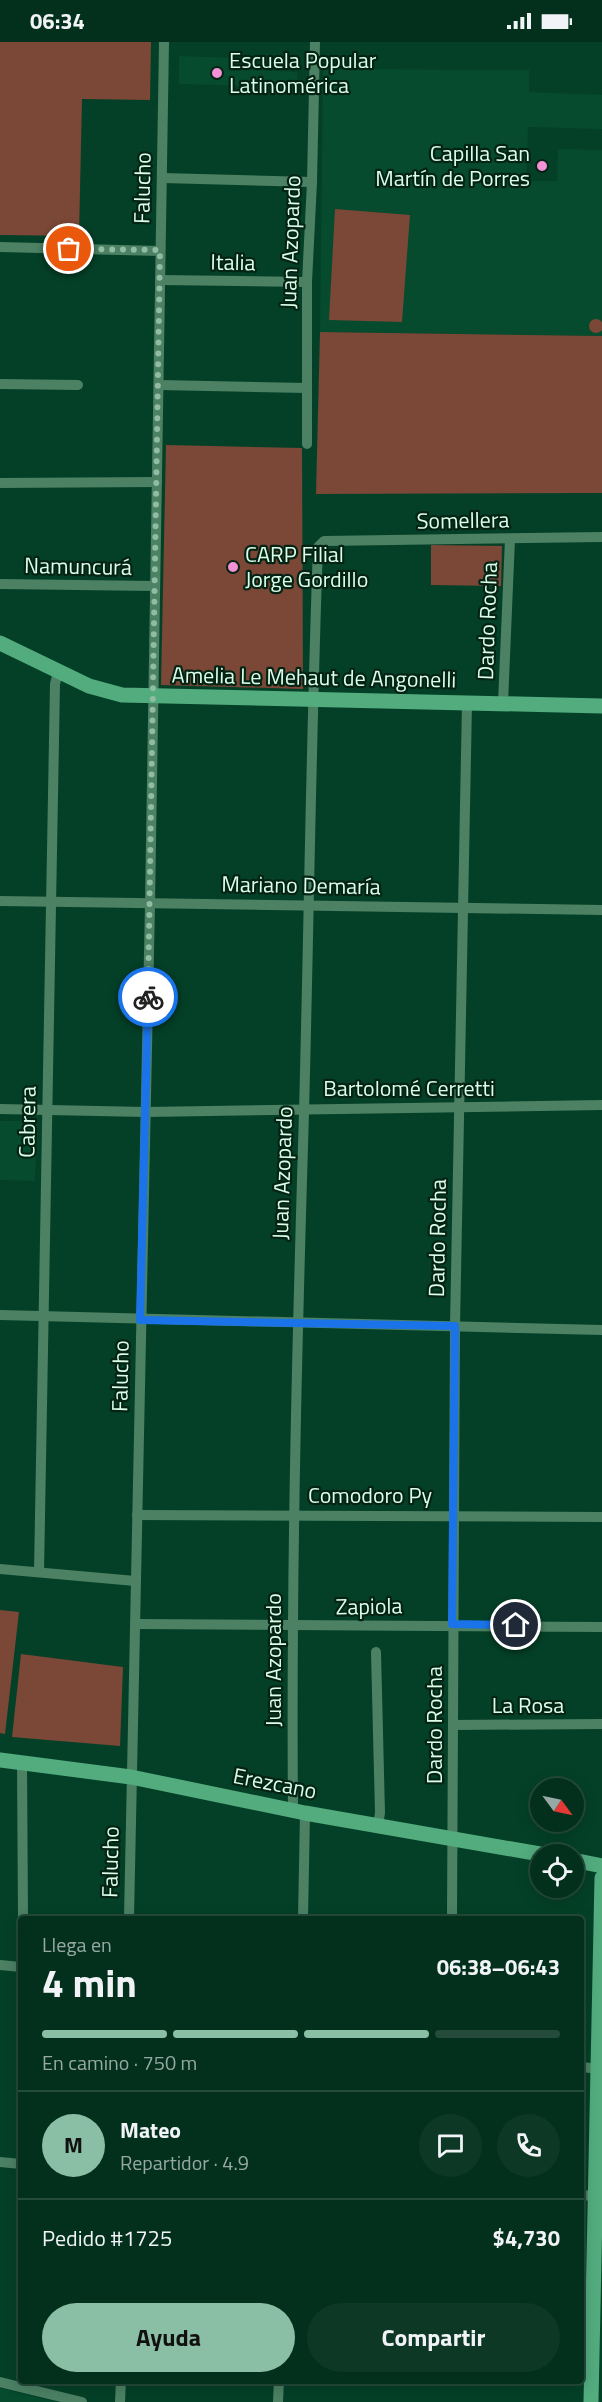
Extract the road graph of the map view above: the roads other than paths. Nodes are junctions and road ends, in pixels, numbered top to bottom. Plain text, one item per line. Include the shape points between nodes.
1 (164, 42) edge
2 (315, 42) edge
3 (162, 178) junction
4 (312, 182) junction
5 (0, 247) edge
6 (160, 250) junction
7 (160, 280) junction
8 (307, 282) junction
9 (0, 384) edge
10 (78, 384) dead end
11 (159, 385) junction
12 (307, 388) junction
13 (307, 444) dead end
14 (157, 482) junction
15 (0, 483) edge
16 (602, 537) edge
17 (510, 539) junction
18 (324, 541) joint
19 (0, 584) edge
20 (155, 586) junction
21 (0, 643) edge
22 (58, 672) junction
23 (152, 697) junction
24 (312, 700) junction
25 (467, 703) junction
26 (503, 703) junction
27 (602, 706) edge
28 (0, 901) edge
29 (50, 902) junction
30 (150, 904) junction
31 (308, 904) junction
32 (464, 908) junction
33 (602, 910) edge
34 (602, 1105) edge
35 (460, 1107) junction
36 (0, 1109) edge
37 (304, 1109) junction
38 (46, 1111) junction
39 (146, 1112) junction
40 (0, 1315) edge
41 (44, 1316) junction
42 (140, 1320) junction
43 (297, 1323) junction
44 (455, 1326) junction
45 (602, 1330) edge
46 (295, 1514) junction
47 (137, 1515) junction
48 (454, 1515) junction
49 (602, 1517) edge
50 (0, 1569) edge
51 (39, 1572) junction
52 (135, 1581) junction
53 (136, 1624) junction
54 (452, 1624) junction
55 (292, 1627) junction
56 (602, 1627) edge
57 (376, 1652) dead end
58 (602, 1724) edge
59 (454, 1725) junction
60 (0, 1760) edge
61 (22, 1762) junction
62 (131, 1776) junction
63 (299, 1811) junction
64 (378, 1825) junction
65 (453, 1839) junction
66 (530, 1852) edge
67 (584, 1862) edge
68 (602, 1866) edge
69 (602, 1878) edge
70 (23, 1916) edge
71 (129, 1916) edge
72 (303, 1916) edge
73 (452, 1916) edge
74 (0, 1965) edge
75 (18, 1967) edge
76 (584, 2067) edge
77 (600, 2069) edge
78 (0, 2162) edge
79 (18, 2164) edge
80 (593, 2190) edge
81 (597, 2302) edge
82 (586, 2353) edge
83 (0, 2382) edge
84 (121, 2384) edge
85 (279, 2384) edge
86 (25, 2385) edge
87 (82, 2402) edge
88 (120, 2402) edge
89 (278, 2402) edge
90 (591, 2402) edge

1 - 3 street, Falucho
2 - 4 street, Juan Azopardo
3 - 4 street
3 - 6 street, Falucho
4 - 8 street, Juan Azopardo
5 - 6 street
6 - 7 street, Falucho
7 - 8 street, Italia
7 - 11 street, Falucho
8 - 12 street, Juan Azopardo
9 - 10 street
11 - 12 street
11 - 14 street, Falucho
12 - 13 street, Juan Azopardo
14 - 15 street
14 - 20 street, Falucho
16 - 17 street, Somellera
17 - 18 street, Somellera
17 - 26 street, Dardo Rocha
18 - 24 street, Juan Azopardo via 318,547
19 - 20 street, Namuncurá
20 - 23 street, Falucho
21 - 22 street, Amelia Le Mehaut de Angonelli
22 - 23 street, Amelia Le Mehaut de Angonelli via 113,694
22 - 29 street, Cabrera
23 - 24 street, Amelia Le Mehaut de Angonelli
23 - 30 street, Falucho
24 - 25 street, Amelia Le Mehaut de Angonelli
24 - 31 street, Juan Azopardo
25 - 26 street, Amelia Le Mehaut de Angonelli
25 - 32 street, Dardo Rocha
26 - 27 street, Amelia Le Mehaut de Angonelli
28 - 29 street, Mariano Demaría
29 - 30 street, Mariano Demaría
29 - 38 street, Cabrera
30 - 31 street, Mariano Demaría
30 - 39 street, Falucho
31 - 32 street, Mariano Demaría
31 - 37 street, Juan Azopardo
32 - 33 street, Mariano Demaría
32 - 35 street, Dardo Rocha
34 - 35 street, Bartolomé Cerretti
35 - 37 street, Bartolomé Cerretti
35 - 44 street, Dardo Rocha
36 - 38 street, Bartolomé Cerretti
37 - 39 street, Bartolomé Cerretti
37 - 43 street, Juan Azopardo
38 - 39 street, Bartolomé Cerretti
38 - 41 street, Cabrera
39 - 42 street, Falucho
40 - 41 street
41 - 42 street
41 - 51 street, Cabrera
42 - 43 street
42 - 47 street, Falucho
43 - 44 street
43 - 46 street, Juan Azopardo
44 - 45 street
44 - 48 street, Dardo Rocha
46 - 47 street, Comodoro Py
46 - 48 street, Comodoro Py
46 - 55 street, Juan Azopardo
47 - 52 street, Falucho
48 - 49 street, Comodoro Py
48 - 54 street, Dardo Rocha
50 - 51 street
51 - 52 street
52 - 53 street, Falucho
53 - 55 street, Zapiola
53 - 62 street, Falucho
54 - 55 street, Zapiola
54 - 56 street, Zapiola
54 - 59 street, Dardo Rocha
55 - 63 street, Juan Azopardo
57 - 64 street
58 - 59 street, La Rosa
59 - 65 street, Dardo Rocha
60 - 61 street, Erezcano
61 - 62 street, Erezcano
61 - 70 street
62 - 63 street, Erezcano
62 - 71 street, Falucho
63 - 64 street, Erezcano
63 - 72 street, Juan Azopardo
64 - 65 street, Erezcano
65 - 66 street, Erezcano
65 - 73 street, Dardo Rocha
67 - 68 street
69 - 77 street
74 - 75 street
76 - 77 street
77 - 80 street
78 - 79 street
80 - 81 street
81 - 82 street
82 - 90 street
83 - 86 street
84 - 88 street
85 - 89 street
86 - 87 street

